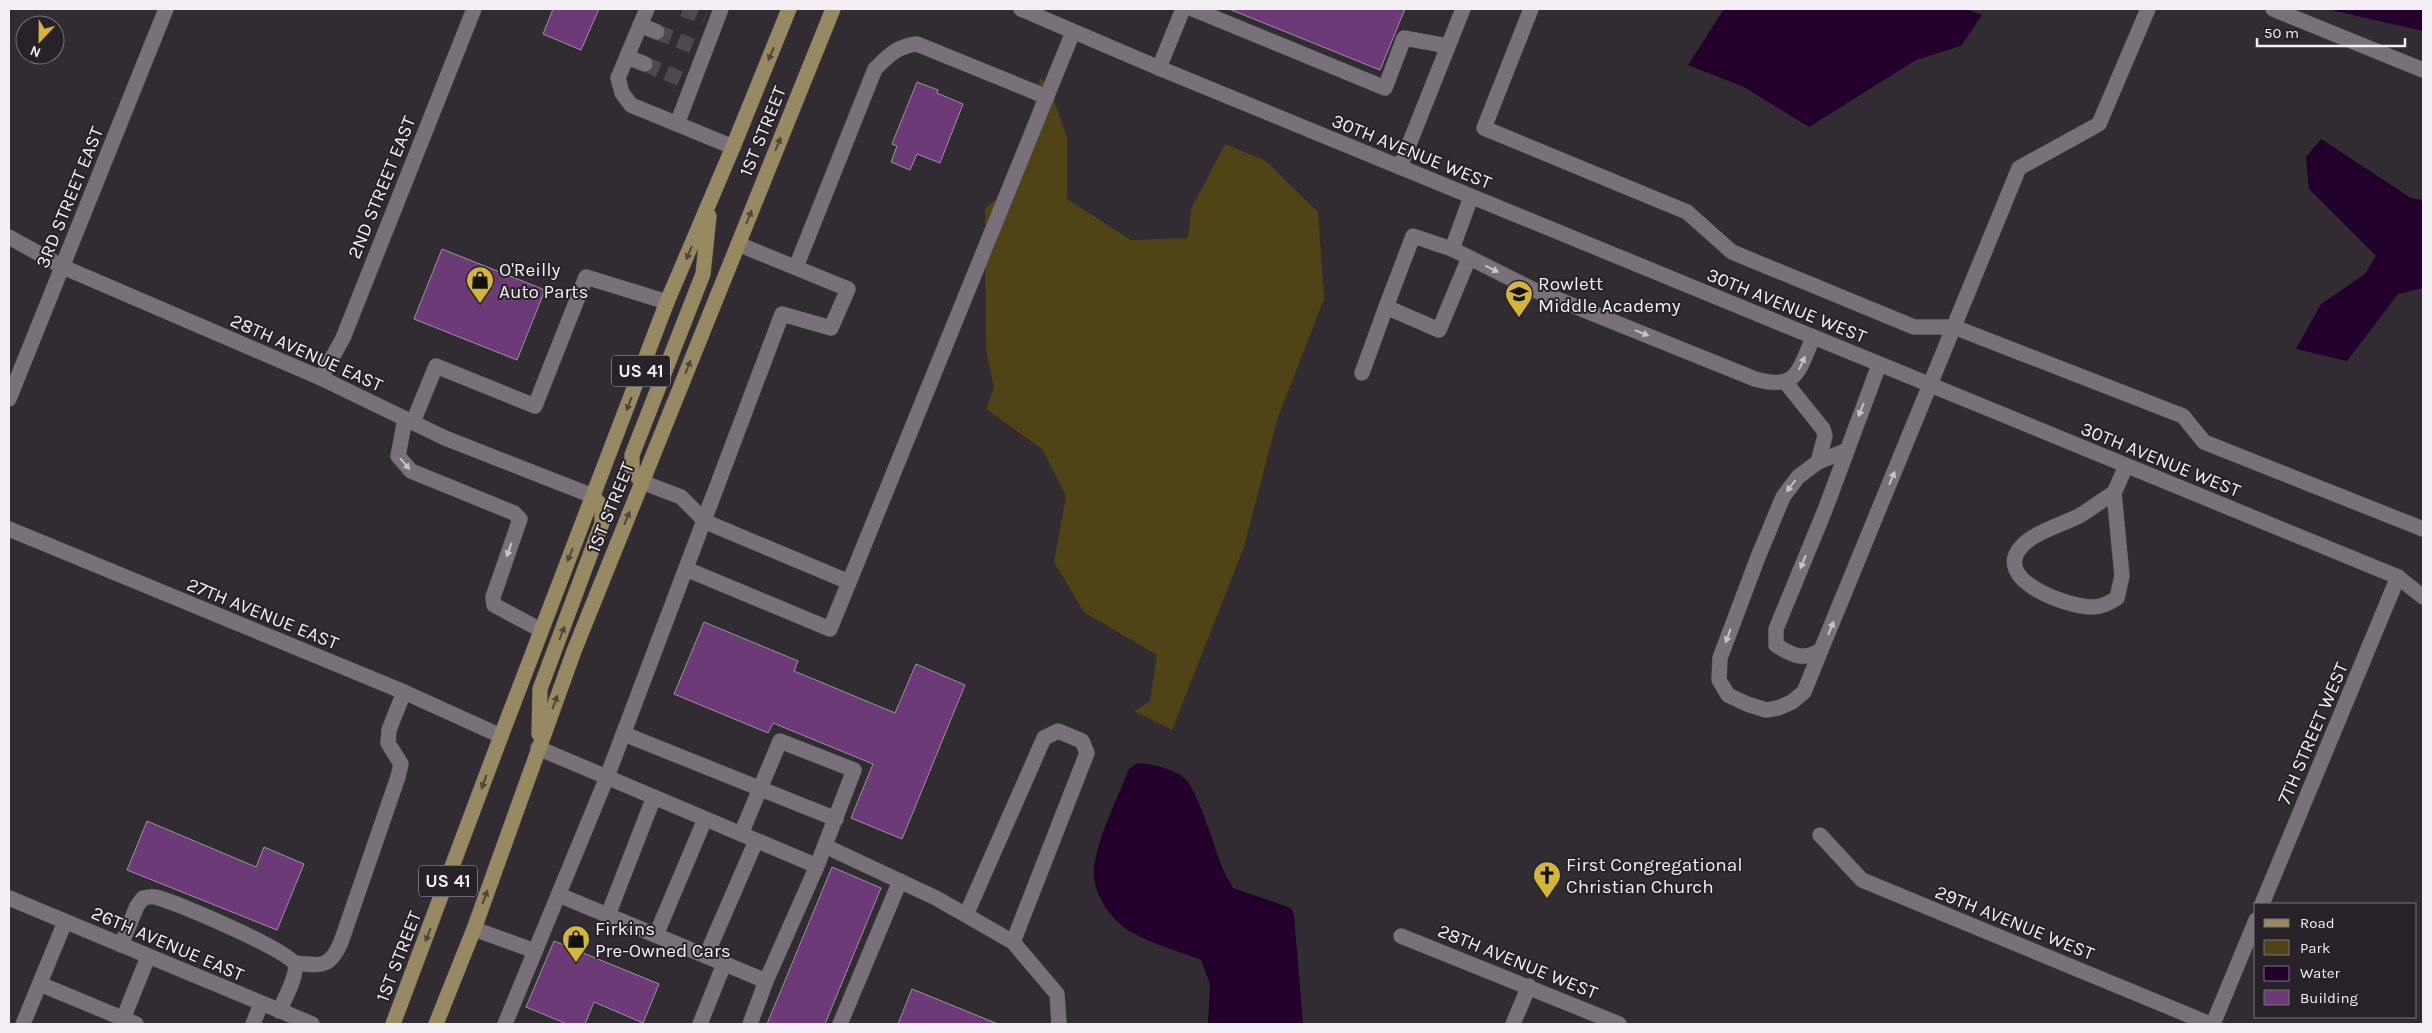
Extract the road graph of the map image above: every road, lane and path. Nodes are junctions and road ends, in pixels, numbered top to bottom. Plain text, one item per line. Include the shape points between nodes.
1 (166, 9) edge
2 (474, 9) edge
3 (646, 9) edge
4 (789, 9) edge
5 (832, 9) edge
6 (1021, 9) edge
7 (1183, 9) edge
8 (1193, 9) edge
9 (1463, 9) edge
10 (1531, 9) edge
11 (2148, 9) edge
12 (2273, 9) edge
13 (1050, 15) edge
14 (714, 16) edge
15 (640, 25) junction
16 (657, 32) tunnel mouth
17 (1073, 32) junction
18 (1448, 46) junction
19 (627, 57) junction
20 (645, 64) tunnel mouth
21 (1159, 68) junction
22 (2423, 70) edge
23 (1047, 97) junction
24 (678, 124) junction
25 (733, 147) junction
26 (1400, 167) junction
27 (1472, 197) junction
28 (710, 202) junction
29 (9, 237) edge
30 (738, 244) junction
31 (1452, 249) junction
32 (1469, 258) junction
33 (63, 267) junction
34 (796, 267) junction
35 (667, 302) junction
36 (1386, 307) junction
37 (1954, 327) junction
38 (1813, 338) junction
39 (1879, 365) junction
40 (1362, 373) dead end
41 (321, 378) junction
42 (1786, 383) junction
43 (1930, 386) junction
44 (9, 399) edge
45 (409, 420) junction
46 (1845, 451) junction
47 (1818, 462) junction
48 (2126, 466) junction
49 (642, 482) junction
50 (2114, 492) junction
51 (592, 496) junction
52 (706, 522) junction
53 (9, 529) edge
54 (2423, 529) edge
55 (686, 569) junction
56 (2398, 577) junction
57 (849, 582) junction
58 (2423, 597) edge
59 (541, 630) junction
60 (1822, 650) junction
61 (404, 692) junction
62 (624, 734) junction
63 (501, 736) junction
64 (538, 748) junction
65 (608, 778) junction
66 (760, 788) junction
67 (654, 797) junction
68 (705, 819) junction
69 (836, 819) junction
70 (740, 834) junction
71 (1820, 836) dead end
72 (756, 841) junction
73 (825, 846) junction
74 (817, 866) junction
75 (900, 881) junction
76 (558, 895) junction
77 (9, 898) edge
78 (2262, 903) edge
79 (608, 915) junction
80 (966, 915) junction
81 (66, 922) junction
82 (2254, 925) edge
83 (474, 929) junction
84 (656, 935) junction
85 (1401, 936) dead end
86 (1013, 942) junction
87 (121, 945) junction
88 (535, 951) junction
89 (148, 956) junction
90 (706, 956) junction
91 (295, 964) junction
92 (724, 964) junction
93 (766, 981) junction
94 (40, 984) junction
95 (1529, 986) junction
96 (261, 1004) junction
97 (279, 1011) junction
98 (130, 1022) edge
99 (23, 1024) edge
100 (253, 1024) edge
101 (312, 1024) edge
102 (393, 1024) edge
103 (436, 1024) edge
104 (505, 1024) edge
105 (700, 1024) edge
106 (750, 1024) edge
107 (840, 1024) edge
108 (1059, 1024) edge
109 (1513, 1024) edge
110 (1620, 1024) edge
111 (2211, 1024) edge

1 - 33 street, 3RD STREET EAST
2 - 41 street, 2ND STREET EAST via 343,338
3 - 15 street
4 -> 25 main road, 1ST STREET / US 41
30 -> 5 main road, 1ST STREET / US 41
6 - 13 street, 30TH AVENUE WEST
7 - 21 street
8 - 18 street via 1385,88 1404,38
9 - 18 street
10 - 37 street via 1484,128 1687,212 1732,252 1914,327
11 - 37 street via 2099,124 2019,168
12 - 22 street
13 - 17 street, 30TH AVENUE WEST
14 - 24 street via 687,81
15 - 16 street
15 - 19 street
17 - 21 street, 30TH AVENUE WEST
17 - 23 street
18 - 26 street
19 - 20 street
19 - 24 street via 618,78 622,93 631,105
21 - 26 street, 30TH AVENUE WEST
23 - 34 street via 918,44 893,51 875,70
23 - 57 street
24 - 25 street
25 - 28 main road, 1ST STREET / US 41
26 - 27 street, 30TH AVENUE WEST
27 - 31 street
27 - 38 street, 30TH AVENUE WEST
28 -> 35 main road, 1ST STREET / US 41
28 - 49 main road via 704,274 632,455 631,466
29 - 33 street, 28TH AVENUE EAST
30 - 34 street
49 -> 30 main road, 1ST STREET / US 41
31 - 32 street
31 - 36 street via 1413,236
32 - 36 street via 1439,330
32 -> 42 street via 1532,289 1755,380
33 - 41 street, 28TH AVENUE EAST
33 - 44 street, 3RD STREET EAST
34 - 52 street via 848,289 831,328 782,314
35 - 45 street via 586,277 535,406 436,366
35 -> 51 main road, 1ST STREET / US 41
36 - 40 street
37 - 43 street
37 - 54 street via 2183,416 2204,442
38 - 39 street, 30TH AVENUE WEST
42 -> 38 street via 1799,370
39 - 43 street, 30TH AVENUE WEST
39 -> 46 street
41 - 45 street, 28TH AVENUE EAST
42 - 47 street via 1823,429 1825,436
43 - 48 street, 30TH AVENUE WEST
60 -> 43 street
45 - 51 street, 28TH AVENUE EAST via 444,438
45 -> 59 street via 398,456 411,471 514,513 520,519 493,597 494,605
46 - 47 street
46 -> 60 street via 1776,629 1776,645 1791,655 1811,657
47 -> 60 street via 1798,477 1783,497 1720,658 1719,680 1728,694 1746,704 1766,710 1778,708 1804,692
48 - 50 street
48 - 56 street, 30TH AVENUE WEST
49 - 52 street via 681,497
64 -> 49 main road, 1ST STREET / US 41
50 - 50 street via 2122,576 2116,598 2100,606 2074,605 2038,591 2020,576 2014,558 2022,545 2080,515
51 -> 59 main road, 1ST STREET / US 41
64 -> 51 main road via 540,690 602,523 602,507
52 - 55 street
52 - 57 street
53 - 61 street, 27TH AVENUE EAST
55 - 57 street via 830,629
55 - 62 street
56 - 58 street, 30TH AVENUE WEST
56 - 78 street, 7TH STREET WEST
59 - 63 main road, 1ST STREET / US 41
61 - 63 street, 27TH AVENUE EAST
61 - 91 street via 389,730 388,743 401,764 398,777 341,942 336,954 322,965
62 - 65 street
62 - 66 street
63 -> 102 main road, 1ST STREET / US 41
64 - 65 street
83 -> 64 main road, 1ST STREET / US 41
65 - 67 street
65 - 76 street
66 - 69 street
66 - 69 street via 780,741 854,770
66 - 70 street
67 - 68 street
67 - 79 street
68 - 70 street
68 - 84 street
69 - 73 street
70 - 72 street
71 - 111 street, 29TH AVENUE WEST via 1862,880
72 - 74 street
72 - 90 street
73 - 74 street
73 - 75 street
74 - 93 street
75 - 80 street
75 - 107 street
76 - 79 street
76 - 88 street
77 - 81 street, 26TH AVENUE EAST
79 - 84 street
80 - 86 street
80 - 86 street via 1044,738 1058,732 1082,741 1086,753
81 - 87 street, 26TH AVENUE EAST
81 - 94 street
82 - 111 street
83 - 88 street
83 - 103 main road, 1ST STREET / US 41
84 - 90 street
85 - 95 street, 28TH AVENUE WEST
86 - 108 street via 1057,994
87 - 89 street, 26TH AVENUE EAST
87 - 91 street via 137,906 143,898 153,896 262,941 290,957
88 - 104 street
89 - 96 street, 26TH AVENUE EAST
89 - 98 street
90 - 92 street
91 - 97 street via 295,973
92 - 93 street
92 - 105 street
93 - 106 street
94 - 98 street
94 - 99 street
95 - 109 street
95 - 110 street, 28TH AVENUE WEST
96 - 97 street, 26TH AVENUE EAST
96 - 100 street
97 - 101 street, 26TH AVENUE EAST

